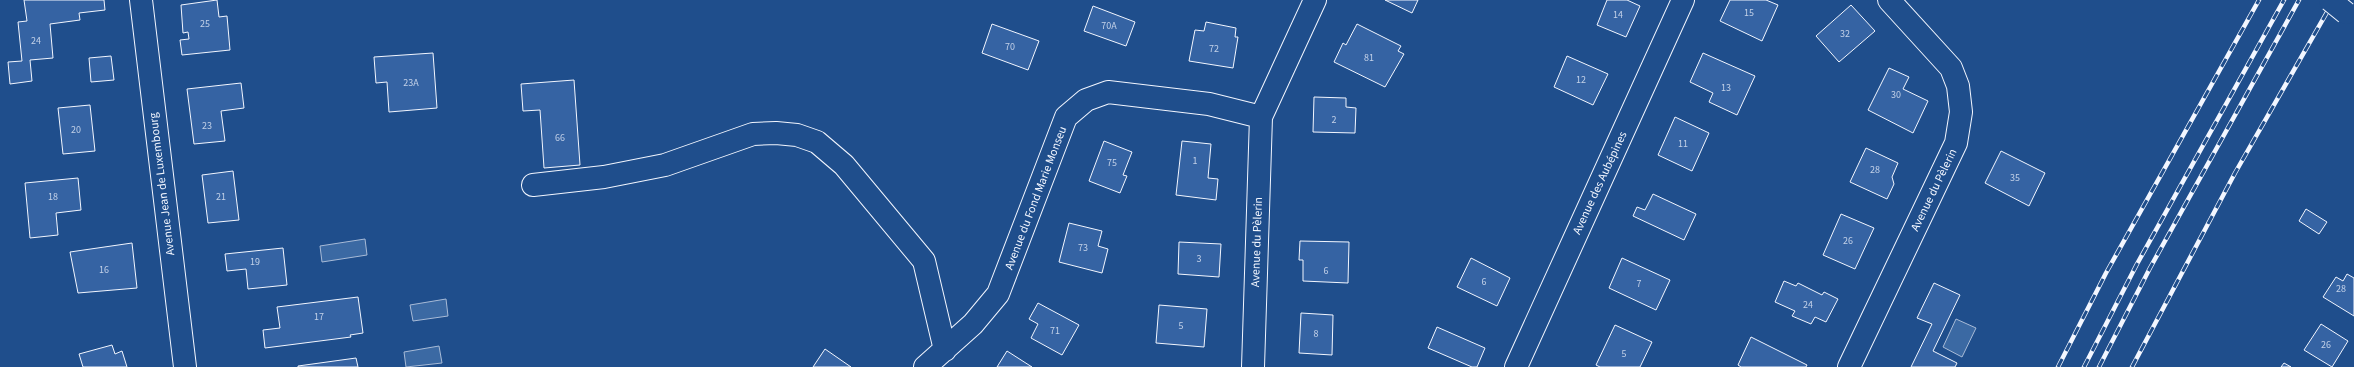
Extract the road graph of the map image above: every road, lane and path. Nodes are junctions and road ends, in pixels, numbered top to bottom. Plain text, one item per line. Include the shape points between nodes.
1 (141, 0) edge
2 (1315, 0) edge
3 (1684, 0) edge
4 (1889, 0) edge
5 (1261, 117) junction
6 (533, 185) dead end
7 (945, 350) junction
8 (185, 367) edge
9 (925, 367) edge
10 (1253, 367) edge
11 (1516, 367) edge
12 (1849, 367) edge

1 - 8 street, Avenue Jean de Luxembourg
2 - 5 street
3 - 11 street, Avenue des Aubépines
4 - 12 street, Avenue du Pèlerin via 1951,68 1958,86 1961,112 1956,143
5 - 7 street, Avenue du Fond Marie Monseu via 1209,104 1108,92 1086,100 1066,117 998,294 973,324
5 - 10 street, Avenue du Pèlerin
6 - 7 street via 604,177 665,165 753,134 797,135 817,142 844,165 924,261
7 - 9 street, Avenue du Fond Marie Monseu

